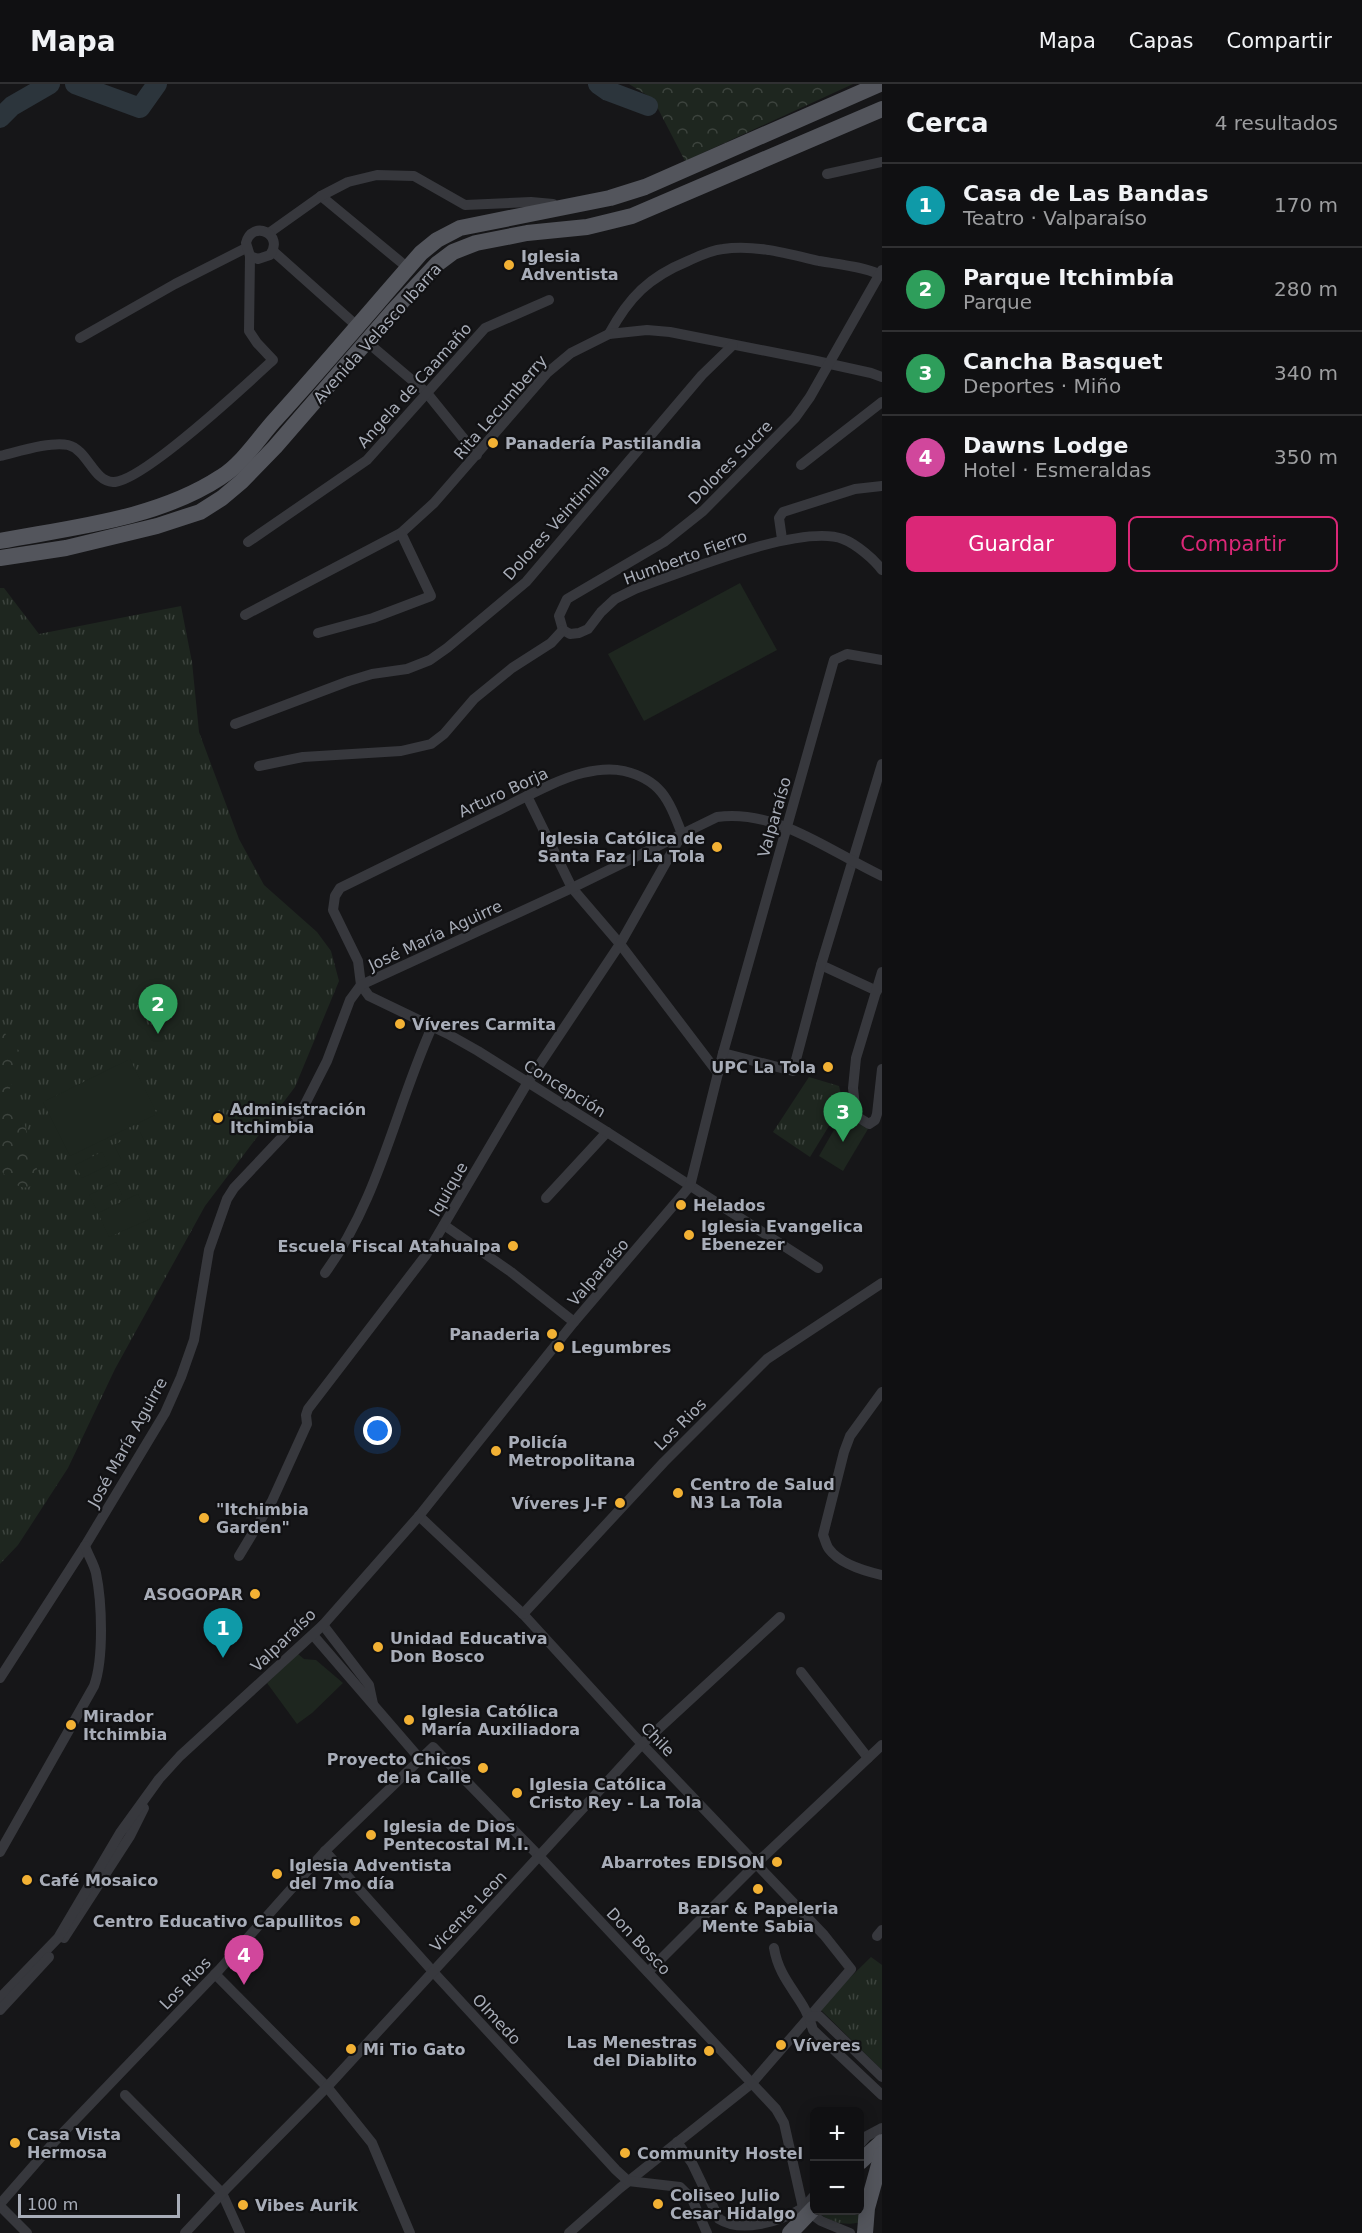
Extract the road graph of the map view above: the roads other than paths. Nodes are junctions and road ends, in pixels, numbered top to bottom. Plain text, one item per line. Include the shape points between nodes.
1 (880, 84) edge
2 (881, 110) edge
3 (882, 162) edge
4 (827, 174) dead end
5 (321, 196) junction
6 (569, 206) junction
7 (269, 233) junction
8 (273, 251) junction
9 (248, 252) junction
10 (408, 268) junction
11 (881, 273) edge
12 (549, 300) dead end
13 (357, 326) junction
14 (609, 334) junction
15 (80, 338) dead end
16 (367, 342) junction
17 (733, 345) junction
18 (829, 364) junction
19 (882, 377) edge
20 (426, 392) junction
21 (882, 402) edge
22 (477, 455) junction
23 (0, 456) edge
24 (801, 465) dead end
25 (882, 486) edge
26 (401, 533) junction
27 (782, 539) junction
28 (0, 541) edge
29 (248, 542) dead end
30 (0, 558) edge
31 (882, 570) edge
32 (245, 615) dead end
33 (563, 630) junction
34 (318, 633) dead end
35 (882, 660) edge
36 (235, 724) dead end
37 (882, 764) edge
38 (259, 766) dead end
39 (527, 796) junction
40 (787, 827) junction
41 (682, 834) junction
42 (853, 863) junction
43 (882, 876) edge
44 (572, 888) junction
45 (620, 944) junction
46 (820, 965) junction
47 (882, 972) edge
48 (361, 985) junction
49 (877, 992) junction
50 (432, 1027) junction
51 (723, 1053) junction
52 (882, 1069) edge
53 (718, 1073) junction
54 (528, 1083) junction
55 (607, 1132) junction
56 (690, 1186) junction
57 (546, 1198) dead end
58 (444, 1225) junction
59 (818, 1268) dead end
60 (325, 1273) dead end
61 (882, 1283) edge
62 (574, 1322) junction
63 (882, 1392) edge
64 (419, 1516) junction
65 (85, 1546) junction
66 (239, 1556) dead end
67 (882, 1575) edge
68 (523, 1614) junction
69 (780, 1617) dead end
70 (323, 1625) junction
71 (313, 1635) junction
72 (801, 1672) dead end
73 (0, 1678) edge
74 (373, 1705) junction
75 (642, 1744) junction
76 (882, 1745) edge
77 (868, 1758) junction
78 (420, 1759) junction
79 (159, 1779) junction
80 (325, 1851) junction
81 (0, 1852) edge
82 (539, 1856) junction
83 (757, 1863) junction
84 (774, 1948) dead end
85 (432, 1971) junction
86 (648, 1972) junction
87 (215, 1974) junction
88 (0, 1998) edge
89 (0, 2010) edge
90 (810, 2017) junction
91 (882, 2077) edge
92 (752, 2083) junction
93 (327, 2087) junction
94 (125, 2095) dead end
95 (882, 2095) edge
96 (882, 2128) edge
97 (864, 2139) edge
98 (677, 2142) junction
99 (882, 2142) edge
100 (882, 2154) edge
101 (861, 2161) edge
102 (646, 2167) junction
103 (628, 2181) junction
104 (660, 2186) junction
105 (222, 2193) junction
106 (0, 2205) edge
107 (809, 2208) edge
108 (27, 2233) edge
109 (185, 2233) edge
110 (240, 2233) edge
111 (410, 2233) edge
112 (569, 2233) edge
113 (707, 2233) edge
114 (790, 2233) edge
115 (850, 2233) edge
116 (865, 2233) edge

1 - 6 main road, Avenida Velasco Ibarra via 645,187
2 - 16 main road, Avenida Velasco Ibarra via 632,216 587,227 477,243 453,252 423,279
3 - 4 street
5 - 6 street via 348,182 377,175 414,176 465,205 531,202
5 - 7 street
5 - 10 street
6 - 10 main road, Avenida Velasco Ibarra via 460,228 437,240
7 - 8 street
7 - 9 street via 259,230 250,234
8 - 9 street via 263,259
8 - 13 street
9 - 15 street via 175,284
9 - 23 street via 249,331 273,360 202,424 123,480 112,482 68,445
10 - 13 main road, Avenida Velasco Ibarra
11 - 14 street via 787,254 723,249 659,275 640,289
11 - 18 street, Dolores Sucre
12 - 20 street, Angela de Caamaño via 485,328
13 - 28 main road, Avenida Velasco Ibarra via 223,476 192,494 155,508
14 - 17 street, Rita Lecumberry via 670,332
14 - 22 street, Rita Lecumberry via 558,362
16 - 20 street
16 - 30 main road, Avenida Velasco Ibarra via 241,482 200,512 66,548
17 - 18 street, Rita Lecumberry
17 - 36 street, Dolores Veintimilla via 702,375 526,582 447,648 408,669 349,681
18 - 19 street, Rita Lecumberry
18 - 33 street, Dolores Sucre via 795,418 703,511 664,542 567,599 559,616
20 - 22 street
20 - 29 street, Angela de Caamaño via 367,460
21 - 24 street
22 - 26 street, Rita Lecumberry
25 - 27 street via 855,489 783,512 779,518
26 - 32 street, Rita Lecumberry
26 - 34 street via 431,596
27 - 31 street, Humberto Fierro via 813,535 843,539
27 - 33 street, Humberto Fierro via 635,589 615,599 585,631 570,634
33 - 38 street via 474,699 431,744 401,751 303,757
35 - 40 street, Valparaíso via 847,654 834,660
37 - 42 street
39 - 41 street, Arturo Borja via 581,773 623,771 657,787 668,799
39 - 44 street
39 - 48 street, Arturo Borja via 340,888 333,910 358,961
40 - 41 street, José María Aguirre via 728,816 717,817
40 - 42 street, José María Aguirre
40 - 51 street, Valparaíso
41 - 44 street, José María Aguirre
41 - 45 street, Iquique
42 - 43 street, José María Aguirre
42 - 46 street
44 - 45 street
44 - 48 street, José María Aguirre
45 - 53 street
45 - 54 street, Iquique
46 - 49 street
46 - 51 street via 793,1071
47 - 49 street
48 - 50 street, Concepción via 373,999
48 - 65 street, José María Aguirre via 350,1000 327,1061 299,1116 227,1199 210,1250 194,1340 181,1377 165,1413
49 - 52 street via 856,1058 853,1088 856,1116 869,1124 877,1114
50 - 54 street, Concepción
50 - 60 street via 359,1219
51 - 53 street, Valparaíso
53 - 56 street, Valparaíso
54 - 55 street, Concepción
54 - 58 street, Iquique
55 - 56 street, Concepción
55 - 57 street
56 - 59 street, Concepción
56 - 62 street, Valparaíso
58 - 62 street
58 - 66 street, Iquique via 426,1255 308,1409 307,1424 272,1501
61 - 68 street, Los Rios via 767,1359 664,1462
62 - 64 street, Valparaíso
63 - 67 street via 850,1436 824,1535 828,1548 840,1559
64 - 68 street, Chile
64 - 70 street, Valparaíso
65 - 73 street, José María Aguirre
65 - 81 street via 96,1572 99,1671
68 - 75 street, Chile
69 - 75 street, Vicente Leon
70 - 71 street, Valparaíso
70 - 74 street via 369,1685
71 - 74 street
71 - 79 street, Valparaíso
72 - 77 street
74 - 78 street
75 - 82 street, Vicente Leon
75 - 83 street, Chile
76 - 77 street
77 - 83 street
78 - 80 street, Los Rios
78 - 82 street, Don Bosco via 433,1747
79 - 88 street, Valparaíso via 120,1833 58,1938
79 - 89 street, Valparaíso via 130,1836 74,1926
80 - 85 street, Olmedo
80 - 87 street, Los Rios
82 - 85 street, Vicente Leon
82 - 86 street, Don Bosco
83 - 86 street
83 - 90 street, Chile via 851,1969
84 - 90 street via 777,1964
85 - 93 street, Vicente Leon
85 - 103 street, Olmedo
86 - 92 street, Don Bosco
87 - 93 street
87 - 106 street, Los Rios via 55,2141
90 - 91 street via 819,2016
90 - 92 street
90 - 95 street via 813,2030
92 - 98 street
92 - 107 street, Don Bosco via 784,2123
93 - 105 street, Vicente Leon
93 - 111 street via 372,2144
94 - 105 street
96 - 97 street
98 - 102 street
98 - 107 street via 692,2163 718,2219 726,2225 758,2225
99 - 101 main road
100 - 116 main road via 867,2208
102 - 103 street
102 - 104 street via 647,2177
103 - 104 street
103 - 112 street
104 - 113 street via 675,2185 688,2192
105 - 109 street, Vicente Leon
105 - 110 street
106 - 108 street
107 - 114 main road, bridge
107 - 115 street via 817,2219

